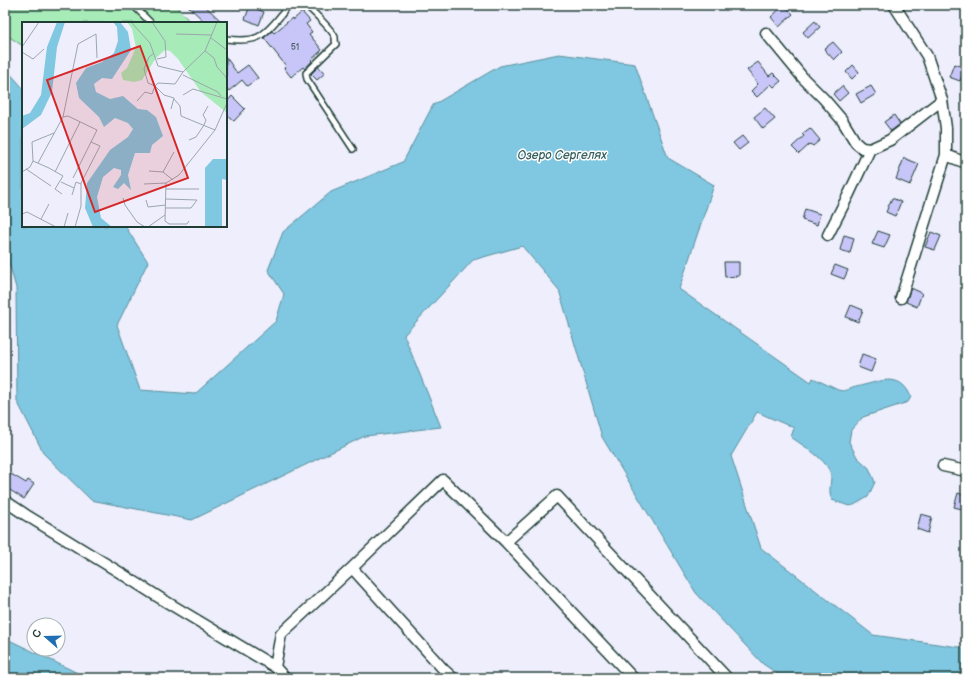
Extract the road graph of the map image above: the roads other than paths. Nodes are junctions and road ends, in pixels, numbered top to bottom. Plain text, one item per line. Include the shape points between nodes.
1 (133, 5) edge
2 (288, 5) edge
3 (305, 5) edge
4 (898, 7) edge
5 (149, 22) edge
6 (766, 33) dead end
7 (227, 39) edge
8 (942, 100) junction
9 (353, 149) dead end
10 (870, 149) junction
11 (946, 155) junction
12 (966, 163) edge
13 (828, 235) dead end
14 (901, 298) dead end
15 (943, 466) dead end
16 (966, 471) edge
17 (5, 501) edge
18 (506, 542) junction
19 (352, 568) junction
20 (275, 667) junction
21 (285, 678) edge
22 (453, 678) edge
23 (633, 678) edge
24 (727, 678) edge

1 - 5 lane
2 - 7 lane via 258,38
3 - 9 lane via 331,32 336,44 306,73 307,79
4 - 8 street via 927,56
6 - 10 street via 842,120 856,143 862,148
8 - 10 street via 890,140
8 - 11 street
10 - 13 street
11 - 12 street
11 - 14 street
15 - 16 street
17 - 20 street
18 - 19 street via 444,480
18 - 23 street
18 - 24 street via 556,496
19 - 20 street via 281,634
19 - 22 street
20 - 21 street

